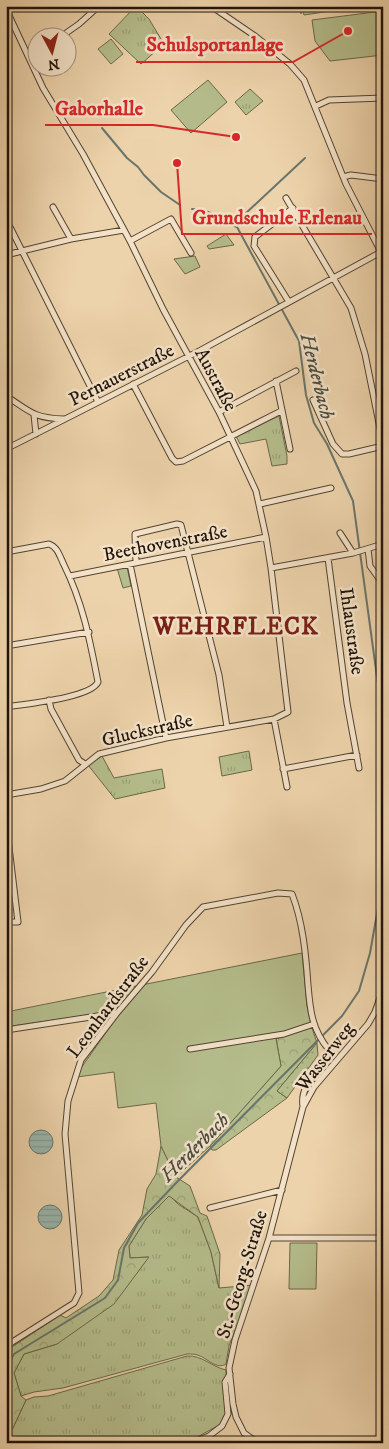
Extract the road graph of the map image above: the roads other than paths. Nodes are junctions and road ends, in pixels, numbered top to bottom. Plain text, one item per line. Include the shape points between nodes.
1 (99, 6) edge
2 (211, 6) edge
3 (6, 9) edge
4 (73, 28) edge
5 (28, 55) edge
6 (38, 78) edge
7 (383, 98) edge
8 (316, 106) junction
9 (343, 177) junction
10 (383, 179) edge
11 (286, 198) dead end
12 (53, 206) dead end
13 (293, 208) junction
14 (6, 219) edge
15 (124, 230) junction
16 (71, 239) junction
17 (130, 241) junction
18 (23, 250) junction
19 (191, 253) dead end
20 (382, 254) edge
21 (6, 255) edge
22 (334, 278) junction
23 (288, 303) junction
24 (188, 357) junction
25 (296, 371) dead end
26 (276, 381) junction
27 (133, 384) junction
28 (6, 396) edge
29 (313, 400) dead end
30 (98, 402) junction
31 (281, 411) junction
32 (219, 412) junction
33 (34, 415) junction
34 (65, 419) junction
35 (36, 434) junction
36 (230, 436) junction
37 (383, 445) edge
38 (290, 448) dead end
39 (6, 449) edge
40 (331, 488) dead end
41 (260, 504) junction
42 (340, 533) dead end
43 (266, 537) junction
44 (383, 544) edge
45 (367, 549) junction
46 (6, 552) edge
47 (188, 552) junction
48 (353, 553) junction
49 (328, 558) junction
50 (136, 562) junction
51 (130, 564) junction
52 (271, 568) junction
53 (70, 576) junction
54 (383, 584) edge
55 (89, 632) junction
56 (6, 646) edge
57 (49, 700) junction
58 (6, 706) edge
59 (274, 719) junction
60 (227, 727) junction
61 (166, 738) junction
62 (357, 755) junction
63 (85, 764) junction
64 (283, 768) junction
65 (359, 768) dead end
66 (287, 787) dead end
67 (6, 795) edge
68 (6, 822) edge
69 (8, 862) edge
70 (6, 922) edge
71 (301, 931) joint
72 (383, 989) edge
73 (117, 1013) junction
74 (314, 1024) junction
75 (6, 1030) edge
76 (190, 1049) dead end
77 (303, 1108) junction
78 (282, 1190) junction
79 (210, 1208) dead end
80 (269, 1238) junction
81 (383, 1238) edge
82 (6, 1346) edge
83 (230, 1374) junction
84 (192, 1443) edge
85 (258, 1443) edge

1 - 4 street
2 - 8 street via 290,64 304,80
3 - 5 street, Austraße
6 - 15 street, Austraße
7 - 8 street via 329,100
8 - 9 street
9 - 10 street
9 - 20 street
11 - 13 street
12 - 16 street
13 - 22 street
13 - 23 street via 254,241
14 - 18 street
15 - 16 street
15 - 17 street, Austraße
16 - 18 street
17 - 19 street via 171,219
17 - 24 street, Austraße
18 - 21 street
18 - 30 street
20 - 22 street, Pernauerstraße
22 - 23 street, Pernauerstraße
22 - 37 street via 351,308 365,354
23 - 24 street, Pernauerstraße
24 - 27 street, Pernauerstraße
24 - 32 street, Austraße
25 - 26 street
26 - 31 street
26 - 32 street
27 - 30 street, Pernauerstraße
27 - 36 street via 176,462
28 - 33 street
29 - 37 street via 333,444 342,454
30 - 34 street, Pernauerstraße
31 - 36 street
31 - 38 street
32 - 36 street, Austraße
33 - 34 street
33 - 35 street
34 - 35 street, Pernauerstraße
35 - 39 street, Pernauerstraße
36 - 41 street, Austraße
40 - 41 street
41 - 43 street, Austraße
42 - 48 street
43 - 47 street, Beethovenstraße
43 - 52 street, Austraße
44 - 45 street
45 - 48 street
45 - 54 street via 370,566
46 - 53 street via 49,544 56,548
47 - 50 street, Beethovenstraße
47 - 50 street via 181,525 177,524 135,534
47 - 60 street via 218,675
48 - 49 street
49 - 52 street
49 - 62 street, Ihlaustraße
50 - 51 street, Beethovenstraße
51 - 53 street, Beethovenstraße
51 - 61 street
52 - 59 street, Austraße via 288,712
53 - 55 street
55 - 56 street
55 - 57 street via 97,686 84,693
57 - 58 street
57 - 63 street via 79,760
59 - 60 street, Gluckstraße
59 - 64 street
60 - 61 street, Gluckstraße
61 - 63 street, Gluckstraße via 99,754
62 - 64 street
62 - 65 street, Ihlaustraße
63 - 67 street, Gluckstraße via 65,781
64 - 66 street
68 - 69 street
69 - 70 street via 18,922
71 - 73 street, Leonhardstraße via 292,894 278,893 203,907
71 - 74 street, Wasserweg via 309,1007
72 - 77 street, Wasserweg via 368,1024 314,1087
73 - 75 street
73 - 82 street, Leonhardstraße via 81,1060 66,1113 65,1134 79,1293 74,1303
74 - 76 street, Wasserweg via 284,1034
74 - 77 street, Wasserweg via 329,1050 328,1059 308,1082 302,1097
77 - 78 street, St.-Georg-Straße
78 - 79 street
78 - 80 street, St.-Georg-Straße
80 - 81 street
80 - 83 street, St.-Georg-Straße via 237,1334
83 - 84 street via 225,1382 228,1414 222,1426
83 - 85 street, St.-Georg-Straße via 236,1417 244,1433

